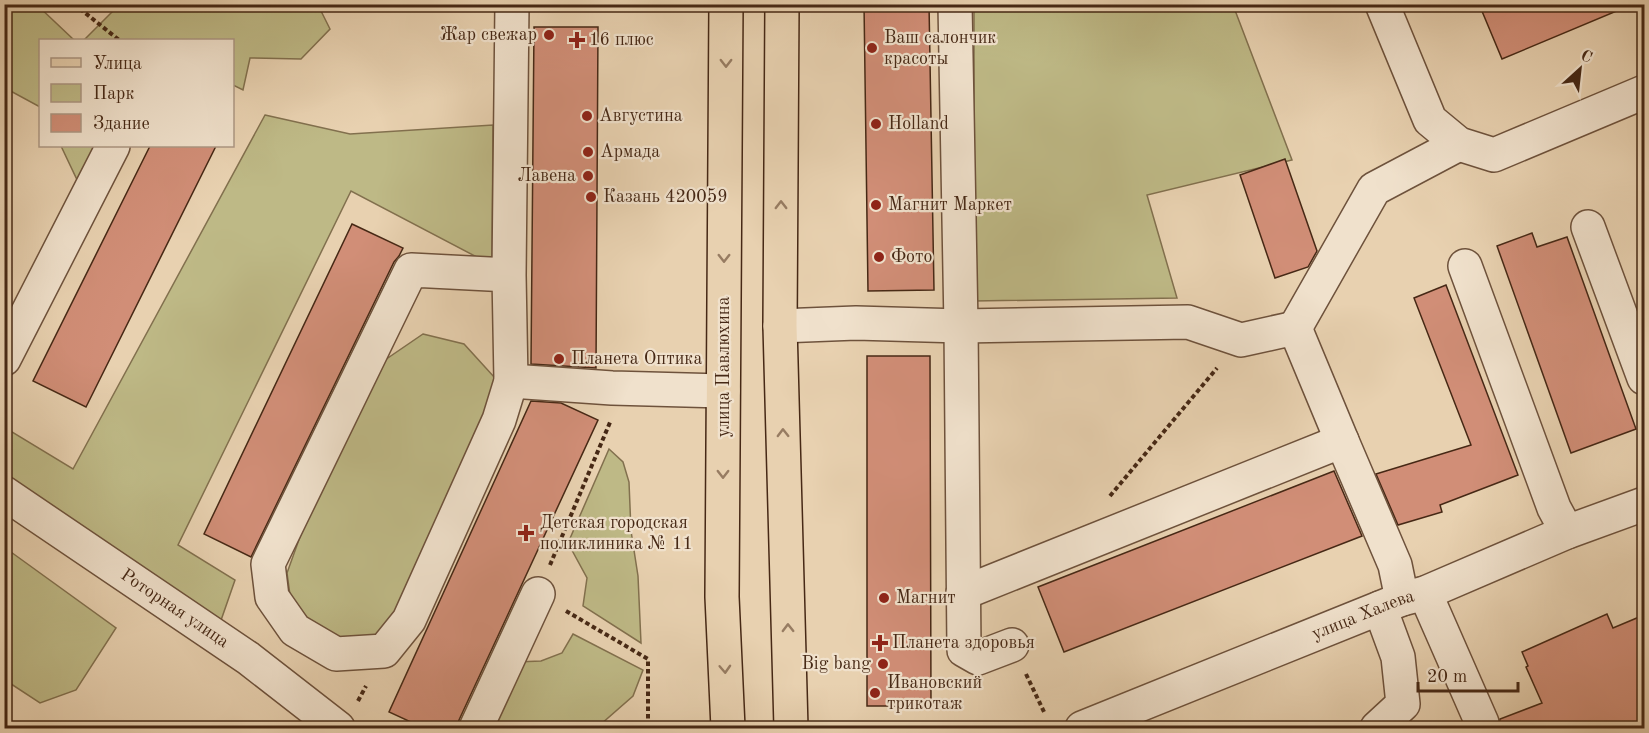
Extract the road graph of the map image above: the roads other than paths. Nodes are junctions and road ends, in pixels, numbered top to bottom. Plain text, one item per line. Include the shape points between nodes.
1 (512, 4) edge
2 (726, 4) edge
3 (782, 4) edge
4 (956, 4) edge
5 (1382, 4) edge
6 (1644, 92) edge
7 (1459, 144) junction
8 (112, 147) edge
9 (1588, 227) dead end
10 (1465, 266) dead end
11 (509, 275) junction
12 (780, 326) junction
13 (961, 326) junction
14 (1295, 328) junction
15 (4, 358) edge
16 (1644, 378) edge
17 (511, 381) junction
18 (723, 391) junction
19 (1342, 441) junction
20 (4, 493) edge
21 (1644, 504) edge
22 (1567, 532) junction
23 (963, 593) junction
24 (538, 594) road end
25 (1402, 600) junction
26 (1012, 645) road end
27 (346, 719) edge
28 (1482, 723) dead end
29 (476, 729) edge
30 (728, 729) edge
31 (791, 729) edge
32 (1082, 729) edge
33 (1377, 729) edge

1 - 11 street
2 -> 18 main road, улица Павлюхина
12 -> 3 main road
4 - 13 street
5 - 7 street via 1430,120
6 - 7 street via 1494,155
7 - 14 street via 1374,189
8 - 15 street
9 - 16 street
10 - 22 street via 1554,508
11 - 17 street
11 - 17 street via 411,270 268,564 272,597 295,630 336,654 384,651 409,620 499,420
12 - 13 street
31 -> 12 main road
13 - 14 street via 1188,322 1240,340
13 - 23 street
14 - 19 street
17 - 18 street
18 -> 30 main road, улица Павлюхина via 722,597
19 - 23 street
19 - 25 street via 1395,565
20 - 27 street, Роторная улица via 248,658
21 - 22 street, улица Халева
22 - 25 street, улица Халева
23 - 26 street via 964,650 978,658
24 - 29 street
25 - 28 street
25 - 32 street, улица Халева
25 - 33 street via 1398,657 1403,704

